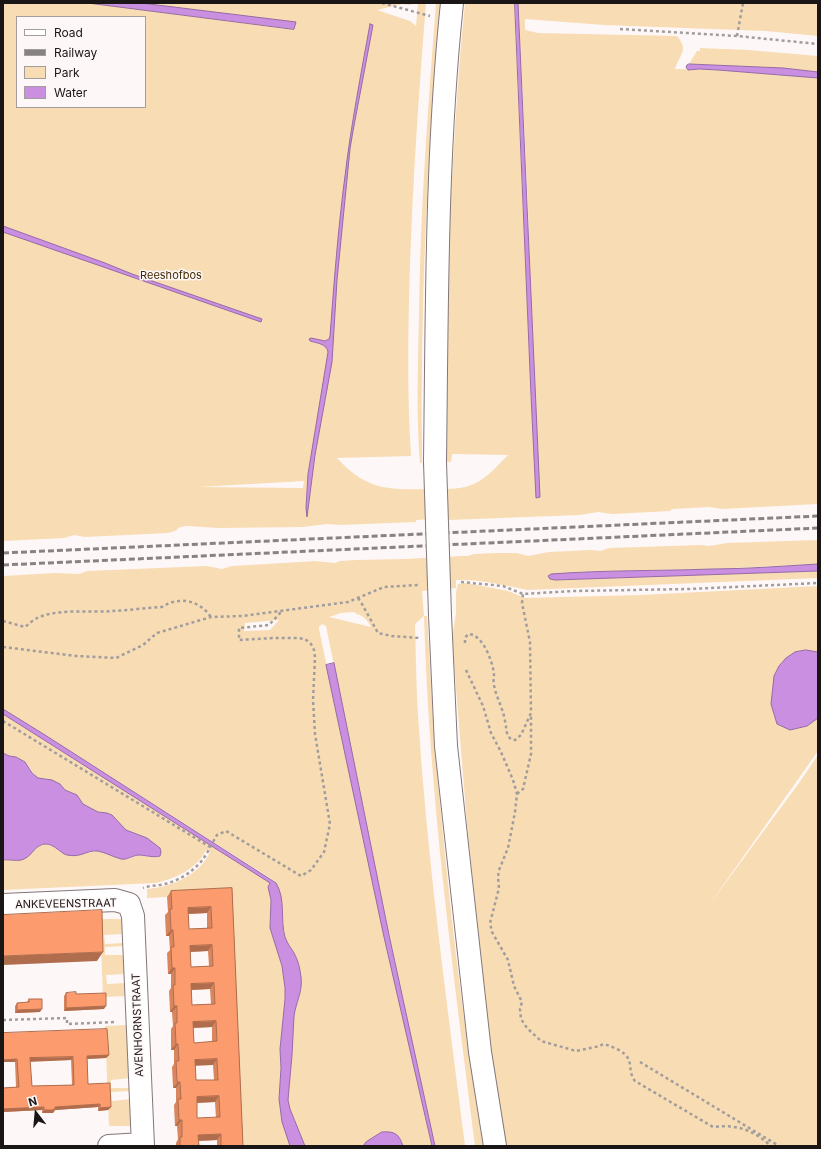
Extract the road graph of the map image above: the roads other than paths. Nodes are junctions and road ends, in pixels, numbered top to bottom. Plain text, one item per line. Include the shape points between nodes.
1 (452, 3) edge
2 (129, 904) joint
3 (3, 905) edge
4 (143, 1145) edge
5 (109, 1146) edge
6 (495, 1146) edge

1 - 6 main road, bridge via 443,116 438,239 435,462 440,615 446,746 480,1052
2 - 3 main road, ANKEVEENSTRAAT via 115,900
2 - 4 main road, AVENHORNSTRAAT via 133,916
4 - 5 main road

